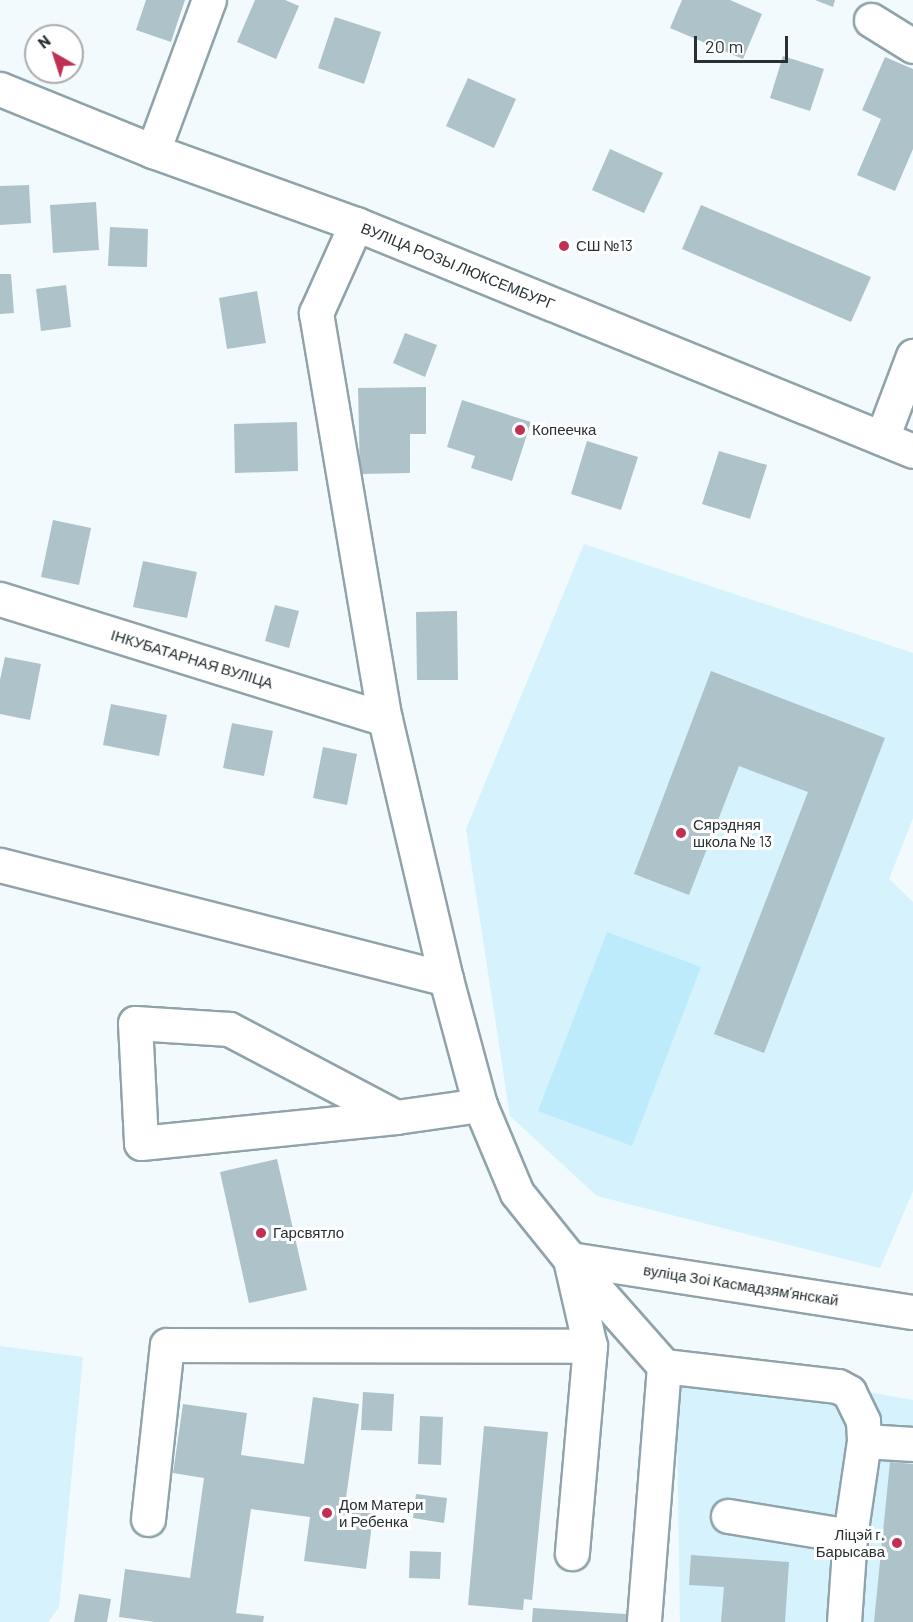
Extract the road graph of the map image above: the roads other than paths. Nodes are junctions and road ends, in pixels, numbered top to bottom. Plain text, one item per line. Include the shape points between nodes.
1 (208, 0) edge
2 (871, 20) dead end
3 (913, 46) edge
4 (0, 89) edge
5 (153, 151) junction
6 (356, 224) junction
7 (913, 356) edge
8 (882, 438) junction
9 (913, 451) edge
10 (0, 599) edge
11 (385, 719) junction
12 (0, 865) edge
13 (446, 979) junction
14 (480, 1105) junction
15 (396, 1117) junction
16 (570, 1259) junction
17 (913, 1312) edge
18 (590, 1346) junction
19 (664, 1366) junction
20 (864, 1441) junction
21 (913, 1444) edge
22 (728, 1516) dead end
23 (148, 1519) dead end
24 (850, 1536) junction
25 (572, 1553) dead end
26 (644, 1622) edge
27 (844, 1622) edge

1 - 5 street
2 - 3 street
4 - 5 street, ВУЛІЦА РОЗЫ ЛЮКСЕМБУРГ
5 - 6 street, ВУЛІЦА РОЗЫ ЛЮКСЕМБУРГ
6 - 8 street, ВУЛІЦА РОЗЫ ЛЮКСЕМБУРГ
6 - 11 street via 316,313
7 - 8 street
8 - 9 street, ВУЛІЦА РОЗЫ ЛЮКСЕМБУРГ
10 - 11 street, ІНКУБАТАРНАЯ ВУЛІЦА
11 - 13 street
12 - 13 street
13 - 14 street
14 - 15 street
14 - 16 street via 517,1193
15 - 15 street via 141,1143 135,1023 229,1029
16 - 17 street, вуліца Зоі Касмадзямʼянскай
16 - 18 street
16 - 19 street
18 - 23 street via 167,1345
18 - 25 street
19 - 20 street via 838,1386 849,1392 859,1409
19 - 26 street
20 - 21 street
20 - 24 street
22 - 24 street
24 - 27 street

